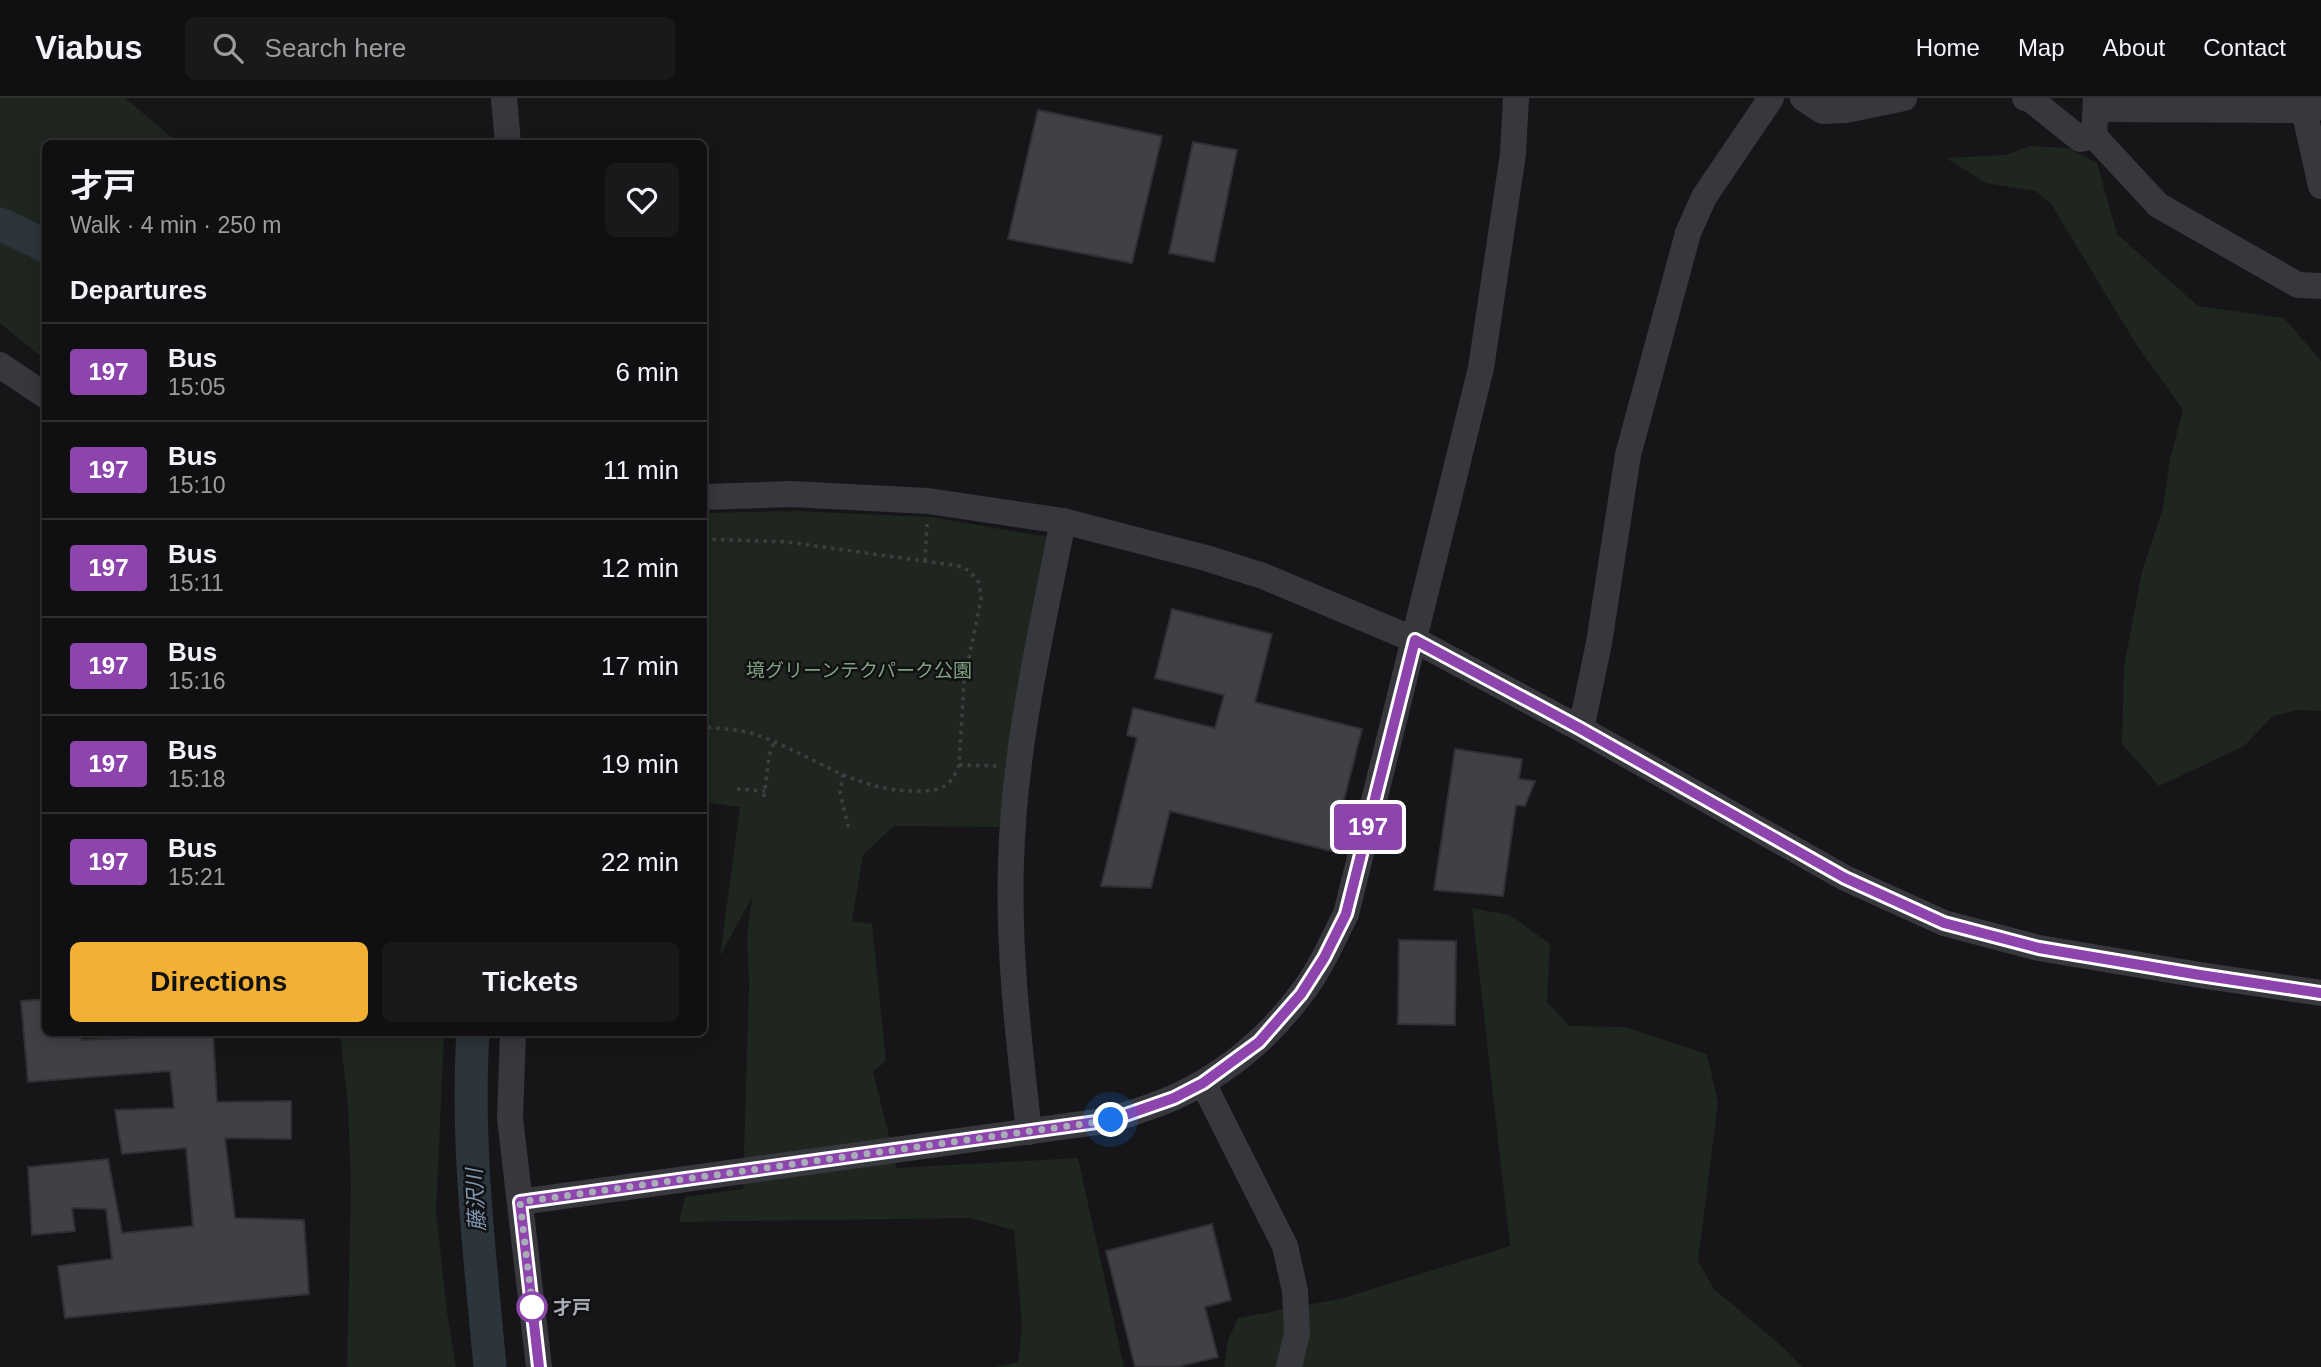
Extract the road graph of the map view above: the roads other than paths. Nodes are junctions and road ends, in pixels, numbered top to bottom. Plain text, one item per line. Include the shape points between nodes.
1 (504, 98) edge
2 (1516, 98) edge
3 (1771, 98) edge
4 (1803, 98) edge
5 (1904, 98) edge
6 (2025, 98) edge
7 (2096, 103) edge
8 (2310, 105) edge
9 (2094, 136) junction
10 (508, 140) edge
11 (2321, 186) edge
12 (2321, 286) edge
13 (0, 365) edge
14 (42, 393) edge
15 (707, 497) edge
16 (1063, 521) junction
17 (1415, 640) junction
18 (1581, 729) junction
19 (2321, 993) edge
20 (513, 1036) edge
21 (1203, 1083) junction
22 (1029, 1132) junction
23 (520, 1202) junction
24 (539, 1367) edge
25 (1289, 1367) edge

1 - 10 street
2 - 17 street via 1513,154 1481,368
3 - 18 street via 1704,197 1688,233 1628,455
4 - 5 street via 1823,111
6 - 9 street via 2080,139
7 - 8 street
7 - 9 street
8 - 11 street
9 - 12 street via 2158,205 2298,285
13 - 14 street
15 - 16 street via 790,494 928,501
16 - 17 street via 1263,576
16 - 22 street via 1021,736 1011,862 1013,998
17 - 18 street
17 - 21 street via 1346,914 1301,994 1259,1042
18 - 19 street via 1845,878 1944,923 2039,948
20 - 23 street via 510,1118
21 - 22 street via 1111,1120
21 - 25 street via 1285,1246 1295,1291 1297,1333
22 - 23 street
23 - 24 street

